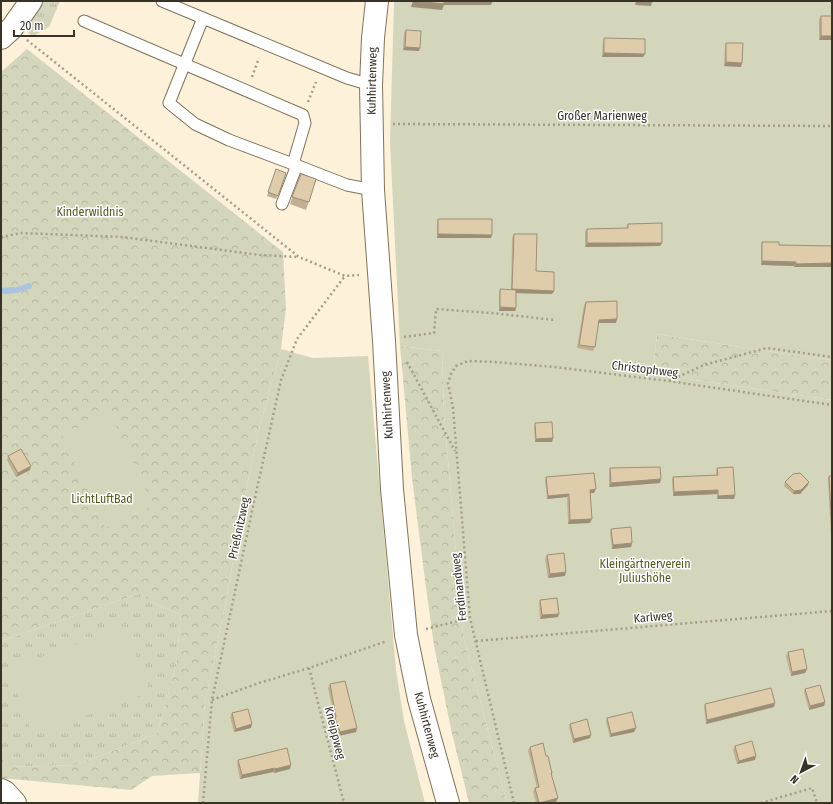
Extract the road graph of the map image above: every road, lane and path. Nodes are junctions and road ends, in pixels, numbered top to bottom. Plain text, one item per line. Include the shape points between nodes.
1 (32, 1) edge
2 (162, 1) edge
3 (377, 1) edge
4 (204, 18) junction
5 (84, 21) dead end
6 (5, 29) edge
7 (264, 44) junction
8 (185, 64) junction
9 (322, 68) junction
10 (371, 85) junction
11 (247, 91) junction
12 (303, 115) junction
13 (371, 123) junction
14 (832, 126) edge
15 (295, 165) junction
16 (373, 190) junction
17 (282, 204) dead end
18 (1, 237) edge
19 (299, 257) junction
20 (379, 274) junction
21 (345, 276) junction
22 (555, 320) dead end
23 (384, 341) junction
24 (832, 357) edge
25 (456, 366) joint
26 (668, 381) junction
27 (832, 405) edge
28 (456, 453) junction
29 (832, 611) edge
30 (470, 618) junction
31 (406, 635) junction
32 (476, 641) junction
33 (309, 668) junction
34 (212, 700) junction
35 (1, 790) edge
36 (15, 803) edge
37 (203, 803) edge
38 (344, 803) edge
39 (448, 803) edge
40 (514, 803) edge
41 (761, 803) edge
42 (817, 803) edge

1 - 6 street
2 - 4 lane
3 - 10 street, Kuhhirtenweg
4 - 7 lane
4 - 8 lane
5 - 8 lane
6 - 19 path
7 - 9 lane
7 - 11 path
8 - 11 lane
8 - 15 lane via 169,103 195,124
9 - 10 lane
9 - 12 path
10 - 13 street, Kuhhirtenweg
11 - 12 lane
12 - 15 lane via 305,123
13 - 14 path, Großer Marienweg
13 - 16 street, Kuhhirtenweg
15 - 16 lane via 347,185
15 - 17 lane
16 - 20 street, Kuhhirtenweg
18 - 19 path via 22,233 122,237 260,255
19 - 21 path
20 - 21 path
20 - 23 street, Kuhhirtenweg
21 - 34 path, Prießnitzweg via 297,339 281,380
22 - 23 path via 436,309 434,333
23 - 28 path via 407,362
23 - 31 street, Kuhhirtenweg via 392,489
24 - 26 path via 767,348 704,365
25 - 26 path, Christophweg via 468,361 503,363
25 - 28 path, Ferdinandweg via 448,383 453,408
26 - 27 path, Christophweg
28 - 30 path, Ferdinandweg
29 - 32 path, Karlweg
30 - 31 path
30 - 32 path, Ferdinandweg
31 - 33 path
31 - 39 street, Kuhhirtenweg via 419,699
32 - 40 path, Ferdinandweg
33 - 34 path
33 - 38 path, Kneippweg
34 - 37 path, Prießnitzweg
35 - 36 street
41 - 42 path via 812,788

